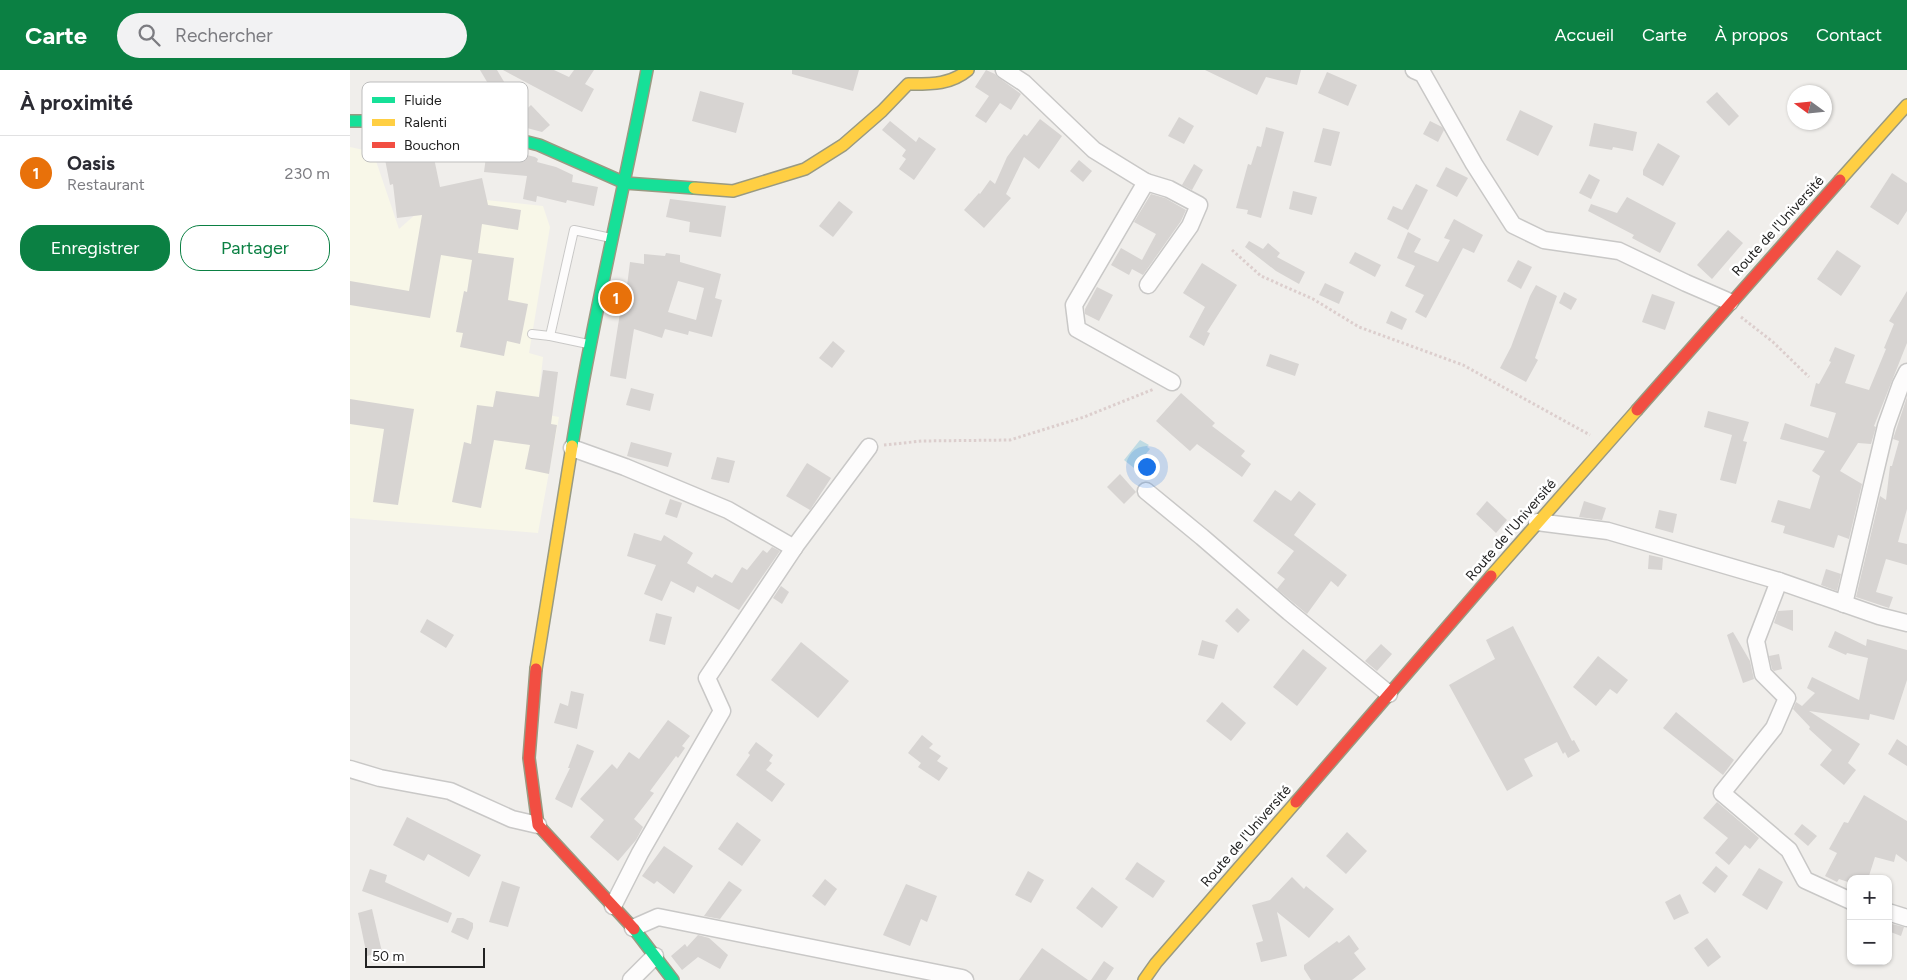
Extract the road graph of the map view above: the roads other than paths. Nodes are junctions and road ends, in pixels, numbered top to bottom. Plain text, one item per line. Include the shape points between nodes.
1 (647, 70) edge
2 (968, 70) edge
3 (1004, 70) edge
4 (1414, 70) edge
5 (1907, 105) edge
6 (528, 142) edge
7 (1146, 182) junction
8 (625, 183) junction
9 (613, 238) junction
10 (1148, 285) dead end
11 (1729, 304) junction
12 (532, 334) dead end
13 (550, 336) junction
14 (590, 344) junction
15 (1907, 372) edge
16 (1172, 382) road end
17 (869, 447) road end
18 (572, 448) junction
19 (1146, 492) dead end
20 (1537, 522) junction
21 (794, 548) junction
22 (1779, 581) junction
23 (1844, 604) junction
24 (1907, 623) edge
25 (1389, 694) junction
26 (350, 769) edge
27 (538, 825) junction
28 (1847, 899) edge
29 (613, 906) junction
30 (1892, 913) edge
31 (1907, 918) edge
32 (633, 928) junction
33 (655, 956) junction
34 (631, 980) edge
35 (673, 980) edge
36 (965, 980) edge
37 (1144, 980) edge

1 - 8 street
2 - 8 street via 961,77 941,84 908,84 843,145 805,169 733,191
3 - 7 street via 1024,83 1094,150
4 - 11 street via 1423,74 1513,225 1544,240 1619,251
5 - 11 street, Route de l'Université
6 - 8 street
7 - 10 street via 1169,189 1199,205 1190,226
7 - 16 street via 1074,305 1077,328
8 - 9 street
9 - 13 lane via 574,230
9 - 14 street
11 - 20 street, Route de l'Université
12 - 13 lane
13 - 14 lane
14 - 18 street
15 - 23 street via 1886,426
17 - 21 street
18 - 21 street via 728,510
18 - 27 street via 534,682 529,758
19 - 25 street
20 - 22 street via 1608,531
20 - 25 street, Route de l'Université
21 - 29 street via 706,678 722,711
22 - 23 street
22 - 28 street via 1756,642 1763,674 1787,698 1774,728 1722,793 1789,850 1805,880
23 - 24 street
25 - 37 street, Route de l'Université
26 - 27 street via 450,791 512,819
27 - 29 street
29 - 32 street
30 - 31 street
32 - 33 street
32 - 36 street via 658,917
33 - 34 street
33 - 35 street

